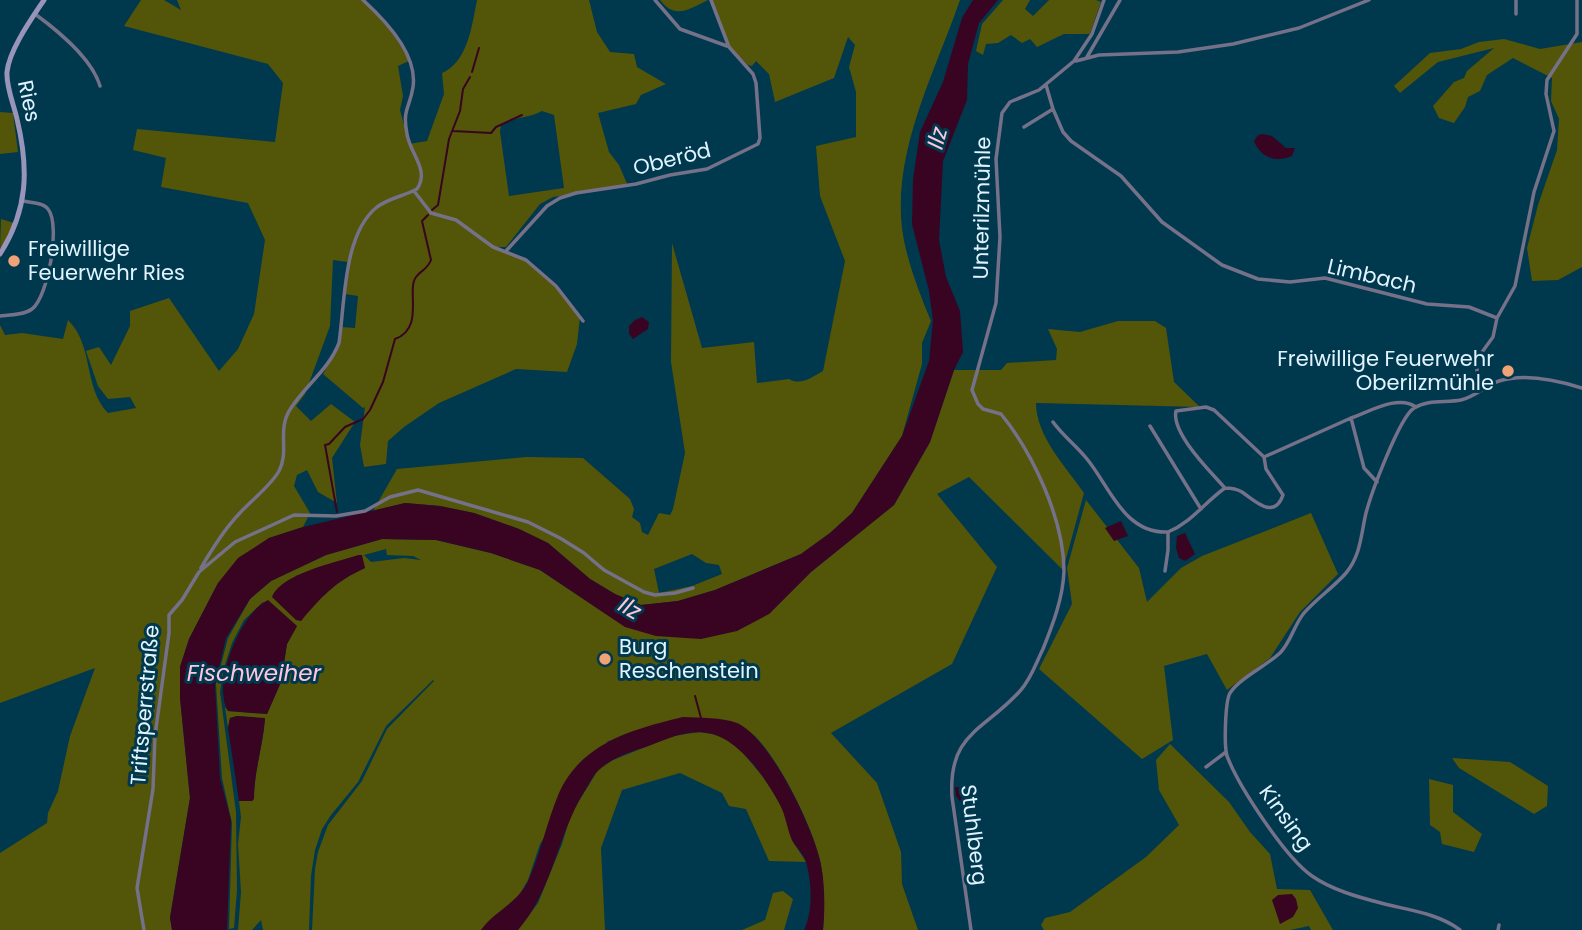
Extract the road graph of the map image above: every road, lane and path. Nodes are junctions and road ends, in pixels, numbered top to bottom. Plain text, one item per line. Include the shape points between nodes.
1 (44, 0) edge
2 (363, 0) edge
3 (655, 0) edge
4 (711, 0) edge
5 (1104, 0) edge
6 (1120, 0) edge
7 (1370, 0) edge
8 (1516, 0) edge
9 (1577, 0) edge
10 (35, 14) junction
11 (1517, 14) dead end
12 (729, 47) junction
13 (1087, 57) junction
14 (1074, 61) junction
15 (1046, 85) junction
16 (100, 86) dead end
17 (1053, 109) junction
18 (1024, 127) dead end
19 (414, 191) junction
20 (23, 201) junction
21 (506, 251) junction
22 (0, 254) edge
23 (0, 316) edge
24 (1497, 318) junction
25 (583, 321) dead end
26 (1582, 388) edge
27 (972, 392) joint
28 (1477, 394) junction
29 (1416, 407) junction
30 (1351, 418) junction
31 (1053, 422) dead end
32 (1150, 426) dead end
33 (1264, 457) junction
34 (1377, 482) junction
35 (1225, 488) junction
36 (1201, 509) junction
37 (1168, 532) junction
38 (1165, 571) dead end
39 (199, 572) junction
40 (693, 588) dead end
41 (1226, 752) junction
42 (1206, 767) dead end
43 (144, 930) edge
44 (971, 930) edge
45 (1460, 930) edge

1 - 10 street, Ries
2 - 19 street via 388,25 413,75 404,117 423,177
3 - 12 street, Oberöd via 680,29
4 - 12 street, Oberöd
5 - 14 street via 1092,34
6 - 13 street
7 - 13 street via 1312,24 1213,48
8 - 11 street
9 - 24 street via 1577,34 1546,80 1554,131 1534,191 1515,286
10 - 16 street via 90,66
10 - 20 street, Ries via 8,72 21,140
12 - 21 street, Oberöd via 757,83 758,144 707,169 560,198
13 - 14 street
14 - 15 street, Unterilzmühle
15 - 17 street, Limbach
15 - 27 street, Unterilzmühle via 1010,102 1002,113 996,159 1000,237 996,303
17 - 18 street
17 - 24 street, Limbach via 1071,141 1121,176 1162,222 1222,265 1258,279 1325,278 1427,304 1469,307
19 - 21 street via 431,213 456,220 486,243
19 - 39 street via 379,206 358,231 336,351 283,422 283,457 277,474 217,541
20 - 22 street, Ries via 15,229
20 - 23 street via 42,204 51,213 51,266 33,308
21 - 25 street via 526,260 556,286
24 - 28 street via 1493,337 1478,359
26 - 28 street via 1542,379 1508,380
27 - 44 street, Stuhlberg via 983,409 1001,414 1031,461 1054,516 1064,572 1051,629 1028,681 968,737 954,761 952,797
28 - 29 street
29 - 30 street via 1408,402 1394,404
29 - 34 street via 1404,421
30 - 33 street
30 - 34 street via 1364,468
31 - 37 street via 1087,458 1133,522 1154,532
32 - 36 street
33 - 35 street via 1266,469 1283,495 1278,503 1266,507
33 - 35 street via 1214,410 1176,411 1182,435
34 - 41 street, Kinsing via 1354,562 1302,615 1280,653 1230,693
35 - 36 street
36 - 37 street
37 - 38 street
39 - 40 street, Triftsperrstraße via 235,542 294,515 365,512 390,497 418,489 528,522 643,592 656,595
39 - 43 street, Triftsperrstraße via 169,615 153,789 138,888
41 - 42 street
41 - 45 street, Kinsing via 1252,802 1311,876 1348,893 1441,919

